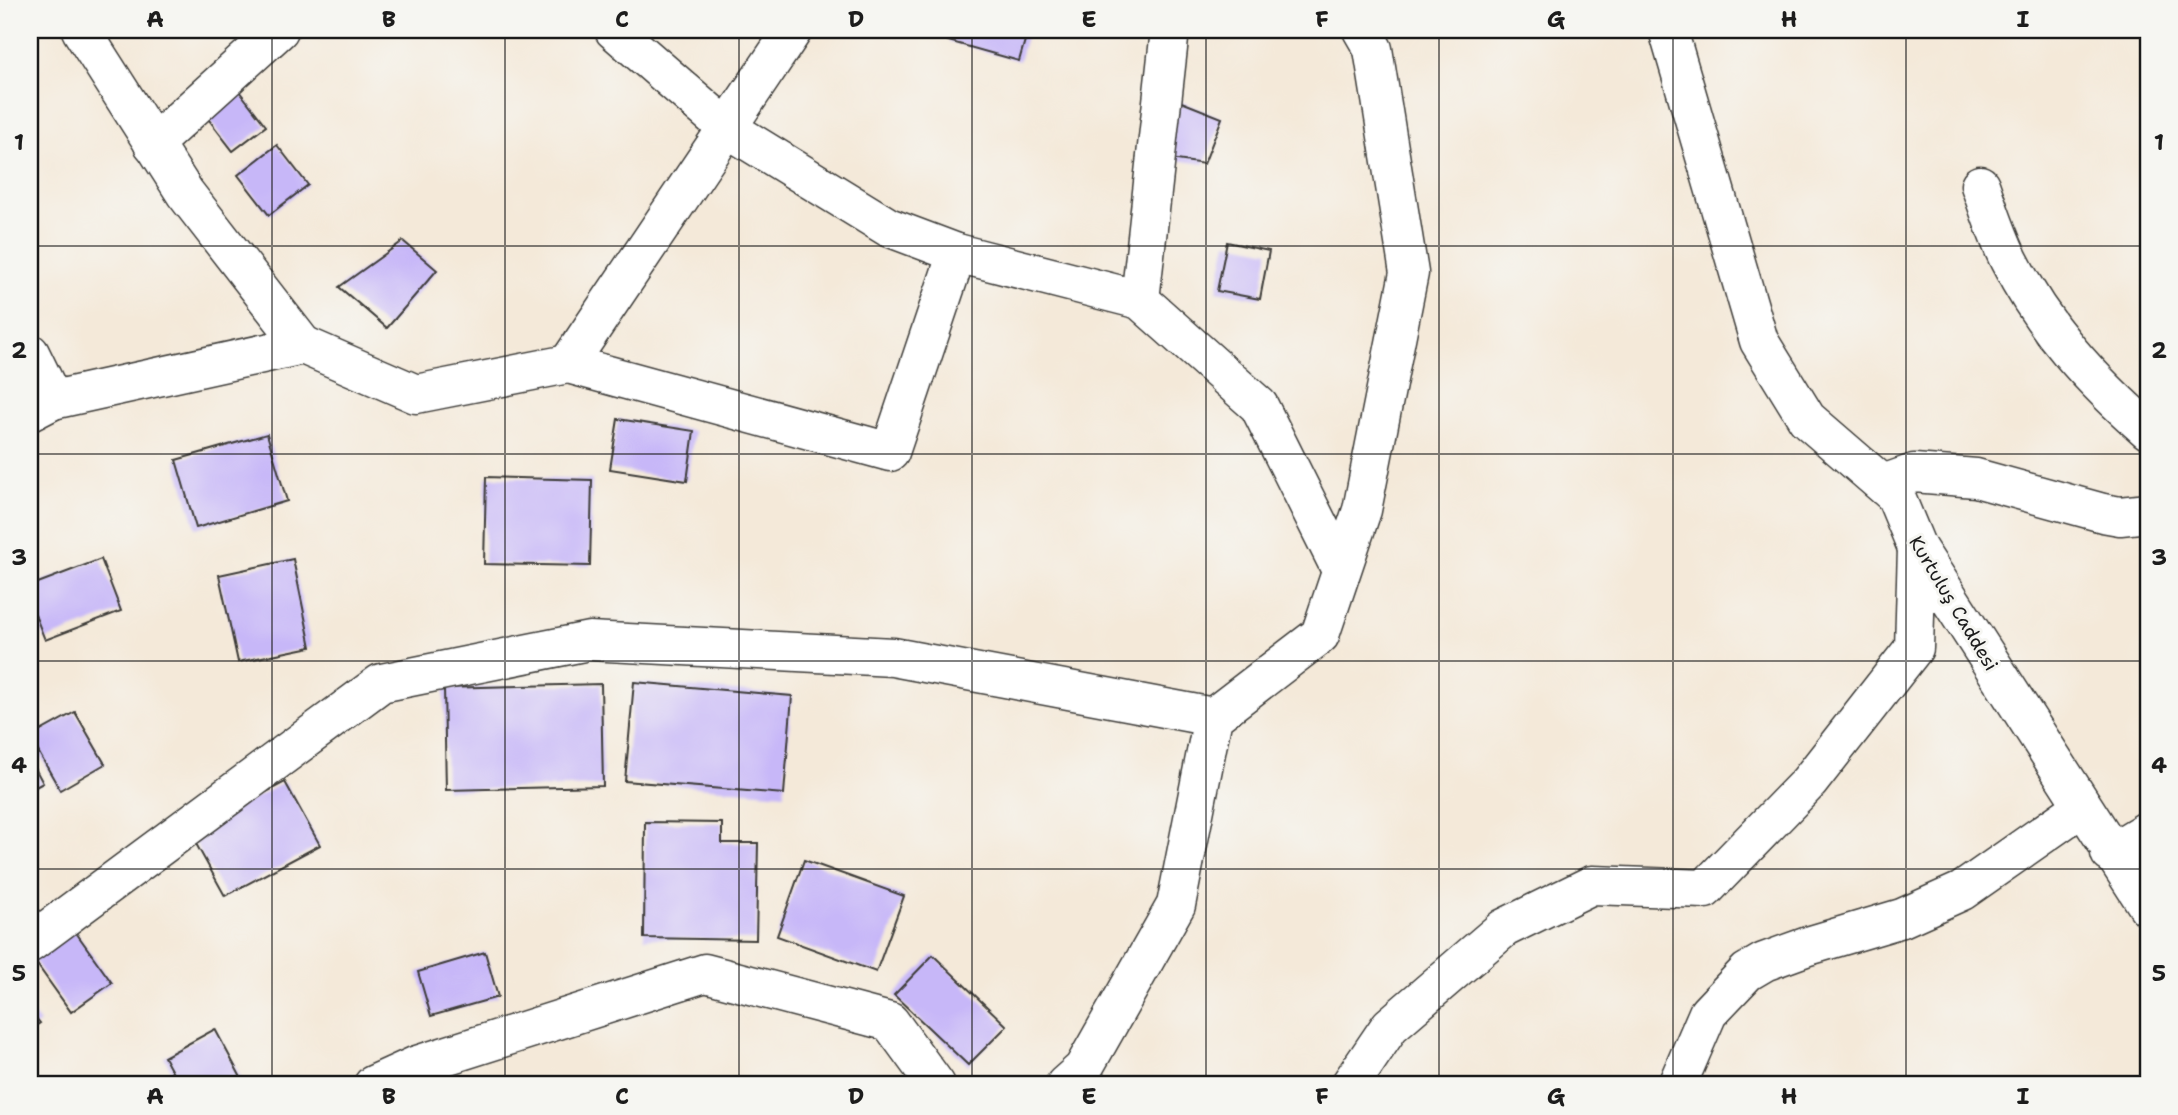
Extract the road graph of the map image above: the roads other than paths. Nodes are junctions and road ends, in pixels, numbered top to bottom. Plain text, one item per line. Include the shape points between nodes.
1 (81, 30) edge
2 (279, 30) edge
3 (614, 30) edge
4 (793, 30) edge
5 (1170, 30) edge
6 (1362, 30) edge
7 (1668, 30) edge
8 (727, 128) junction
9 (153, 144) junction
10 (1980, 185) dead end
11 (957, 253) junction
12 (1140, 300) junction
13 (303, 345) junction
14 (30, 353) edge
15 (568, 364) junction
16 (41, 406) edge
17 (2148, 430) edge
18 (1883, 484) junction
19 (2148, 513) edge
20 (1917, 548) junction
21 (1342, 570) junction
22 (1213, 717) junction
23 (2082, 807) junction
24 (2148, 830) edge
25 (2110, 853) junction
26 (2148, 908) edge
27 (30, 943) edge
28 (373, 1085) edge
29 (936, 1085) edge
30 (1065, 1085) edge
31 (1350, 1085) edge
32 (1676, 1085) edge

1 - 9 street
2 - 9 street
3 - 8 street
4 - 8 street
5 - 12 street
6 - 21 street via 1373,50 1409,273 1362,510
7 - 18 street, Kurtuluş Caddesi via 1759,341 1807,419
8 - 11 street via 888,227
8 - 15 street
9 - 13 street via 185,193
10 - 17 street via 2008,258 2044,319 2084,371
11 - 12 street
11 - 15 street via 890,452
12 - 21 street via 1259,406
13 - 15 street via 416,394
13 - 16 street
14 - 16 street
18 - 19 street via 1914,473 1976,478 2103,513
18 - 20 street, Kurtuluş Caddesi via 1895,495
20 - 23 street, Kurtuluş Caddesi
20 - 31 street via 1914,648 1809,782 1704,889 1592,885 1504,929 1390,1026
21 - 22 street via 1320,635
22 - 27 street via 893,657 589,641 381,683
22 - 30 street via 1177,905 1083,1069
23 - 25 street, Kurtuluş Caddesi
23 - 32 street via 1962,891 1902,918 1808,946 1747,972 1708,1013
24 - 25 street
25 - 26 street, Kurtuluş Caddesi
28 - 29 street via 417,1065 705,973 890,1022

